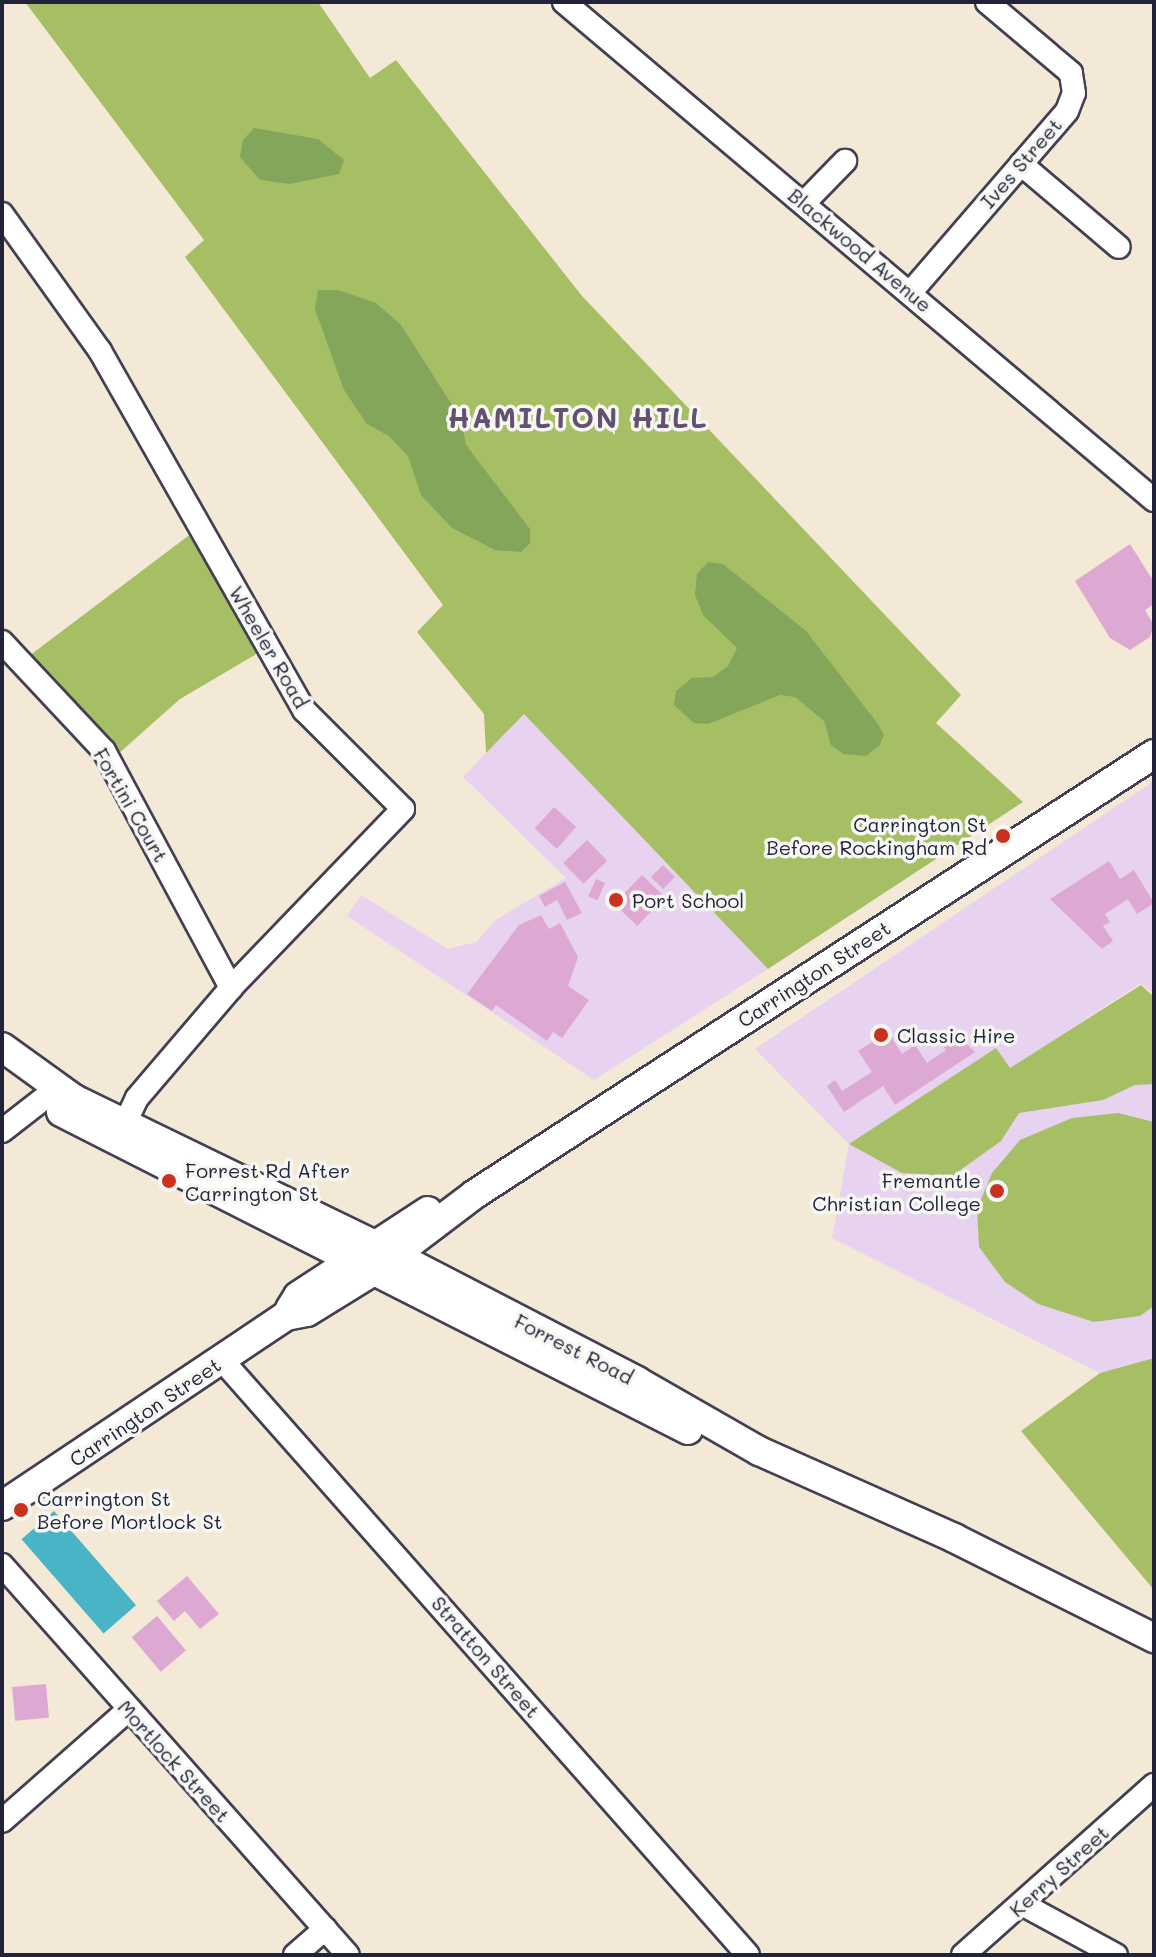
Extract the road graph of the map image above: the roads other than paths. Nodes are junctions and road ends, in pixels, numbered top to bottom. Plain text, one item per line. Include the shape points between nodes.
1 (564, 2) edge
2 (987, 2) edge
3 (845, 161) dead end
4 (1021, 164) junction
5 (804, 203) junction
6 (2, 214) edge
7 (1119, 247) dead end
8 (910, 293) junction
9 (1154, 500) edge
10 (2, 642) edge
11 (1154, 754) edge
12 (231, 988) junction
13 (2, 1047) edge
14 (2, 1070) edge
15 (50, 1095) junction
16 (2, 1131) edge
17 (120, 1133) junction
18 (373, 1258) junction
19 (222, 1360) junction
20 (2, 1506) edge
21 (2, 1565) edge
22 (1154, 1638) edge
23 (1154, 1660) edge
24 (128, 1710) junction
25 (1154, 1785) edge
26 (2, 1821) edge
27 (1022, 1904) junction
28 (325, 1929) junction
29 (295, 1955) edge
30 (348, 1955) edge
31 (748, 1955) edge
32 (963, 1955) edge
33 (1116, 1955) edge

1 - 5 street, Blackwood Avenue
2 - 4 street, Ives Street via 1071,73 1074,93 1067,111
3 - 5 street
4 - 7 street
4 - 8 street, Ives Street
5 - 8 street, Blackwood Avenue
6 - 12 street, Wheeler Road via 100,351 304,710 403,809
8 - 9 street, Blackwood Avenue
10 - 12 street, Fortini Court via 104,751
11 - 18 main road, Carrington Street via 475,1194 433,1208
12 - 17 street, Wheeler Road via 137,1098
13 - 15 main road, Forrest Road
14 - 15 main road, Forrest Road
15 - 16 street
15 - 17 main road, Forrest Road
17 - 18 main road, Forrest Road
18 - 19 main road, Carrington Street via 298,1296 286,1316
18 - 22 main road, Forrest Road via 637,1381 759,1451 944,1533
18 - 23 main road, Forrest Road via 804,1488 956,1553
19 - 20 main road, Carrington Street
19 - 31 street, Stratton Street
21 - 24 street, Mortlock Street
24 - 26 street
24 - 28 street, Mortlock Street
25 - 27 street, Kerry Street
27 - 32 street, Kerry Street
27 - 33 street
28 - 29 street
28 - 30 street, Mortlock Street

